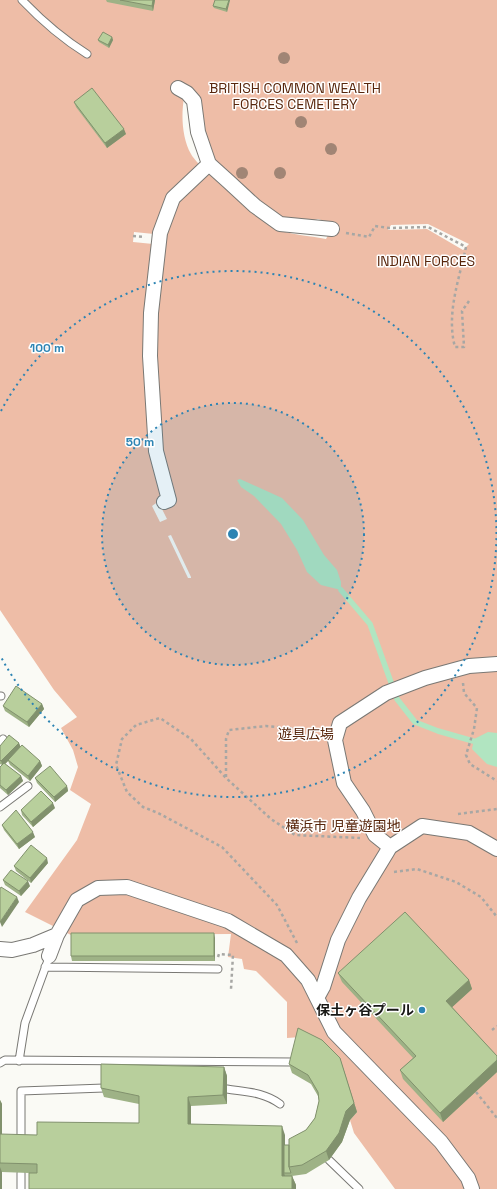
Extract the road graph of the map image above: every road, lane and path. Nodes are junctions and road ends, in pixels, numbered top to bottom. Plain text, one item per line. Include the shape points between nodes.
1 (22, 0) edge
2 (87, 54) dead end
3 (178, 88) dead end
4 (209, 164) junction
5 (337, 231) joint
6 (469, 301) dead end
7 (164, 502) dead end
8 (497, 664) edge
9 (462, 668) junction
10 (327, 732) dead end
11 (226, 778) junction
12 (497, 781) edge
13 (28, 786) edge
14 (0, 807) edge
15 (375, 835) junction
16 (390, 848) junction
17 (497, 849) edge
18 (374, 874) junction
19 (497, 917) edge
20 (57, 935) junction
21 (0, 949) edge
22 (232, 960) dead end
23 (47, 962) junction
24 (218, 969) dead end
25 (299, 969) junction
26 (231, 989) dead end
27 (317, 998) junction
28 (497, 1026) edge
29 (492, 1030) dead end
30 (20, 1061) junction
31 (294, 1062) edge
32 (0, 1063) edge
33 (104, 1088) edge
34 (227, 1089) dead end
35 (476, 1092) edge
36 (280, 1104) dead end
37 (497, 1118) edge
38 (21, 1144) edge
39 (329, 1160) edge
40 (21, 1173) edge
41 (21, 1189) edge
42 (359, 1189) edge
43 (472, 1189) edge

1 - 2 lane via 64,40
3 - 4 street via 194,101 198,132
4 - 5 street via 255,206 280,224 315,226
4 - 7 street via 173,198 156,239 150,356 156,451 169,500
5 - 6 path via 369,237 375,226 428,227 466,247 452,306 451,333 455,347 464,347 462,311
8 - 9 street
9 - 12 path via 464,693 476,708 474,729 466,755 470,764
9 - 15 street via 386,692 340,724 335,740 344,783
10 - 11 path via 266,726 229,730 226,739
11 - 15 path via 271,819 295,836 365,838
11 - 25 path via 191,739 160,718 136,725 122,739 116,765 127,792 143,808 158,813 222,847 277,905 303,954
13 - 14 lane
15 - 16 street
16 - 17 street via 422,826 469,833
16 - 18 street
18 - 19 path via 417,869 456,882 481,897
18 - 27 street via 338,940 324,987
20 - 21 street via 33,945 12,950
20 - 23 street
20 - 25 street via 77,900 98,888 127,887 228,921 286,955
22 - 26 path
23 - 24 lane
23 - 30 lane via 25,1022
25 - 27 street
27 - 43 street via 334,1032 441,1142 468,1178
28 - 29 path
30 - 31 lane
30 - 32 lane via 5,1060
33 - 38 lane via 21,1090
34 - 36 lane via 257,1093 273,1098
35 - 37 path
39 - 42 lane
40 - 41 lane

